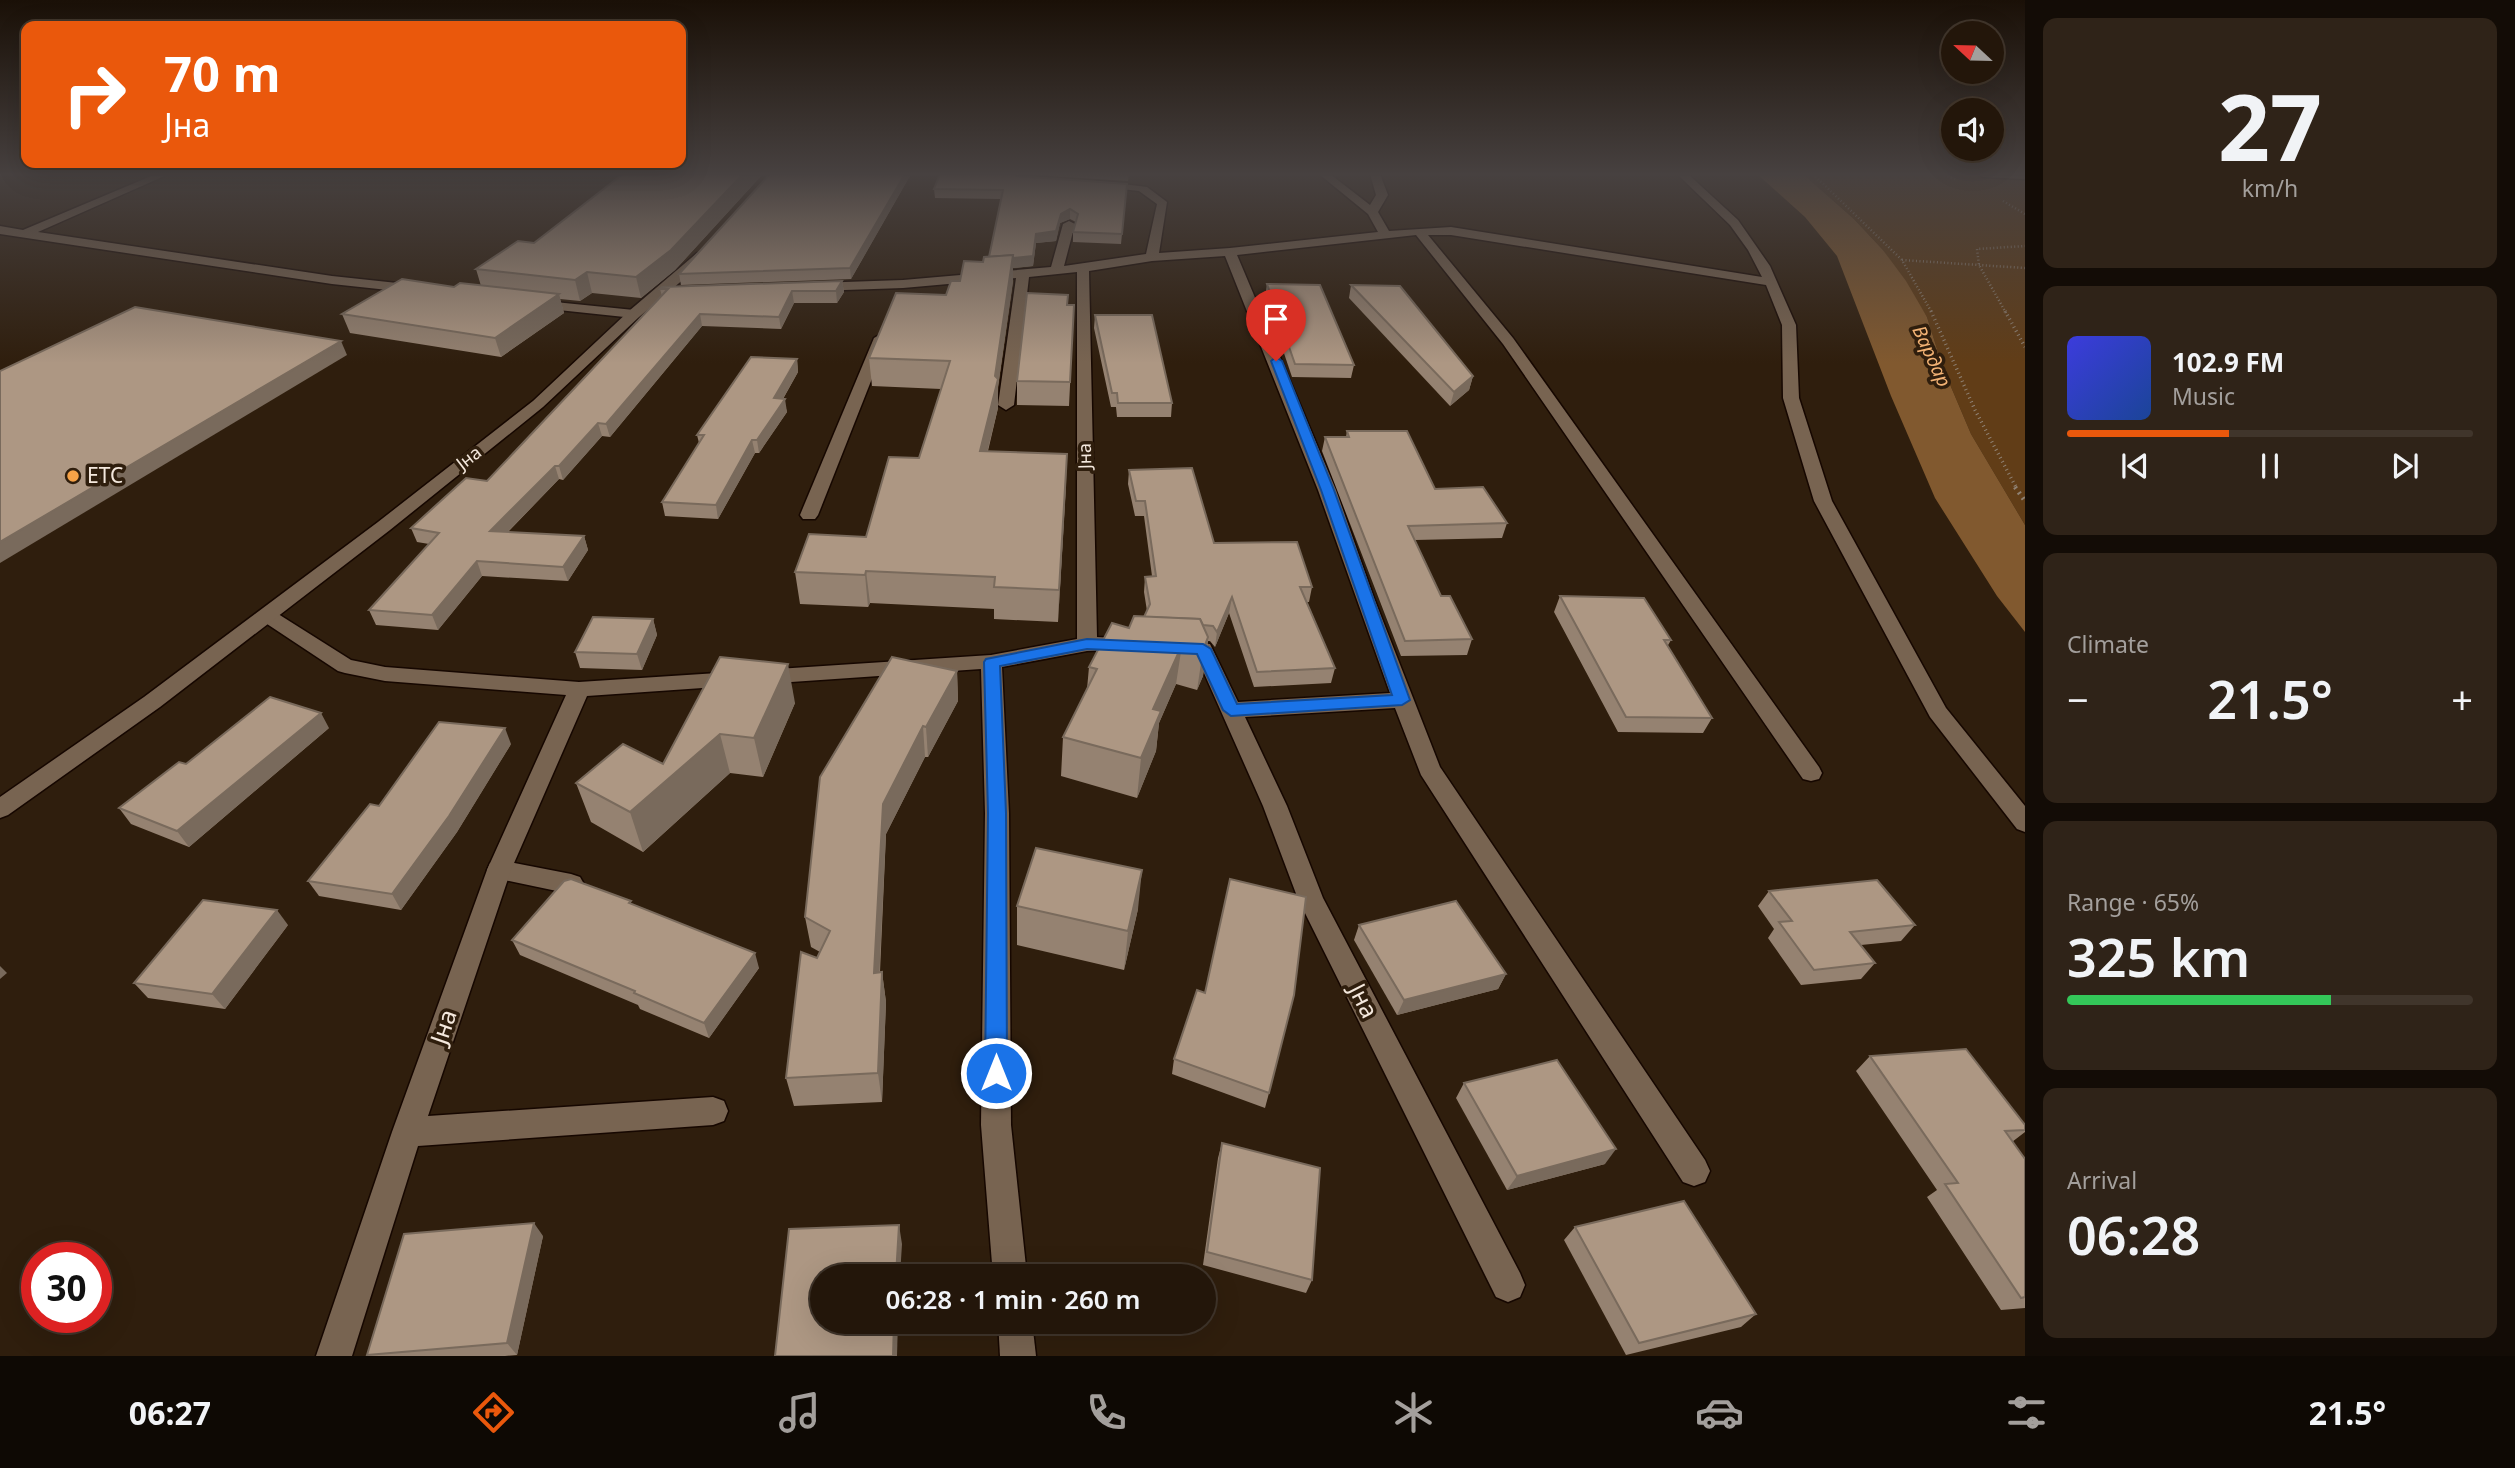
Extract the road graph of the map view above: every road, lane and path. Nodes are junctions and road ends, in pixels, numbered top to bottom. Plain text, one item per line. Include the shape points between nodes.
1 (46, 237) edge
2 (1066, 237) edge
3 (1156, 237) edge
4 (1365, 237) edge
5 (1424, 237) edge
6 (1485, 237) edge
7 (1745, 237) edge
8 (1878, 237) edge
9 (708, 245) edge
10 (2025, 246) edge
11 (1230, 252) junction
12 (1152, 257) junction
13 (1902, 260) junction
14 (1979, 265) junction
15 (1083, 268) junction
16 (2025, 268) edge
17 (1057, 269) junction
18 (1023, 274) junction
19 (1771, 282) junction
20 (796, 287) edge
21 (690, 291) edge
22 (434, 292) edge
23 (663, 292) junction
24 (528, 303) edge
25 (634, 314) junction
26 (887, 322) edge
27 (2025, 347) edge
28 (1006, 405) dead end
29 (2025, 501) edge
30 (809, 515) dead end
31 (268, 616) junction
32 (1087, 644) junction
33 (992, 662) junction
34 (579, 690) junction
35 (1402, 700) junction
36 (1231, 710) junction
37 (1811, 773) dead end
38 (0, 809) edge
39 (2025, 823) edge
40 (499, 870) junction
41 (571, 884) edge
42 (713, 1111) dead end
43 (407, 1132) junction
44 (1694, 1171) dead end
45 (1009, 1264) edge
46 (1508, 1285) dead end
47 (1016, 1334) edge
48 (334, 1356) edge
49 (1018, 1356) edge

1 - 22 street
2 - 17 street
3 - 12 street
4 - 11 street
5 - 37 street via 1508,341
6 - 19 street
7 - 19 street
8 - 13 path
9 - 23 street, Јна
10 - 14 path via 1977,249
11 - 12 street
11 - 35 street via 1327,490
12 - 15 street
13 - 14 path
13 - 29 path
14 - 16 path
14 - 27 path
15 - 17 street
15 - 32 street, Јна
17 - 18 street
18 - 20 street via 900,290
18 - 28 street
19 - 39 street via 1789,325 1791,398 1823,501 1938,712
21 - 23 street
23 - 25 street, Јна
24 - 25 street
25 - 31 street, Јна via 538,404
26 - 30 street
31 - 34 street, Јна via 345,666 385,674
31 - 38 street, Јна
32 - 33 street, Јна
32 - 36 street, Јна via 1203,649
33 - 34 street, Јна
33 - 45 street via 997,813 996,1125
34 - 40 street, Јна
35 - 36 street
35 - 44 street via 1429,769
36 - 46 street, Јна via 1311,899
40 - 41 street
40 - 43 street, Јна
42 - 43 street
43 - 48 street, Јна
47 - 49 street

